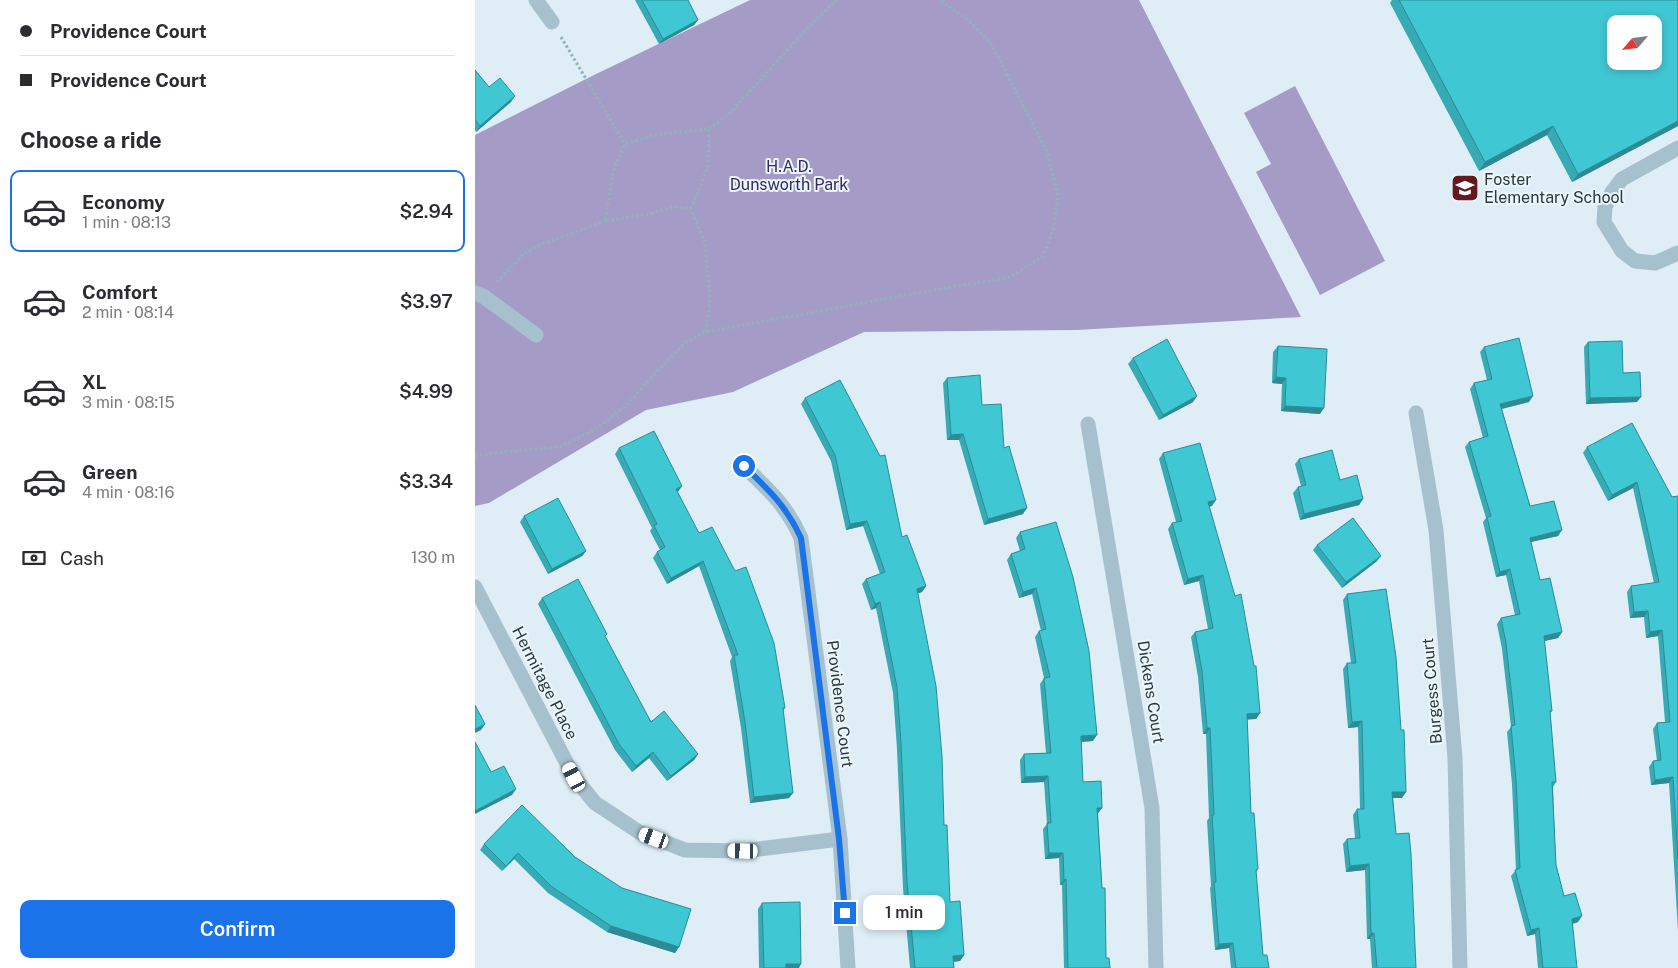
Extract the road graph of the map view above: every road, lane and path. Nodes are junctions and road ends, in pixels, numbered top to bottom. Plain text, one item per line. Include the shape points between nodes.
1 (536, 0) edge
2 (837, 0) edge
3 (940, 0) edge
4 (552, 22) joint
5 (709, 129) junction
6 (625, 144) junction
7 (1678, 148) edge
8 (691, 209) junction
9 (605, 221) junction
10 (1678, 254) edge
11 (479, 295) edge
12 (705, 332) junction
13 (536, 335) dead end
14 (1416, 412) dead end
15 (1088, 424) dead end
16 (475, 456) edge
17 (744, 466) dead end
18 (475, 587) edge
19 (839, 839) junction
20 (848, 968) edge
21 (1156, 968) edge
22 (1459, 968) edge

1 - 4 street
2 - 5 path via 729,114
3 - 12 path via 967,19 991,45 1047,152 1058,195 1053,231 1043,256 1011,277
4 - 6 path
5 - 6 path via 654,135
5 - 8 path via 708,166
6 - 9 path via 614,168
7 - 10 street via 1622,179 1605,207 1604,222 1621,251 1635,261 1655,263
8 - 9 path via 672,207
8 - 12 path via 705,243 710,298
9 - 11 path via 526,252
11 - 13 street
12 - 16 path via 686,342 626,406 595,430 560,447
14 - 22 street, Burgess Court via 1436,530 1454,748
15 - 21 street, Dickens Court via 1152,808
17 - 19 street, Providence Court via 776,497 793,520 801,538
18 - 19 street, Hermitage Place via 574,777 595,803 639,832 685,850 743,851
19 - 20 street, Providence Court

